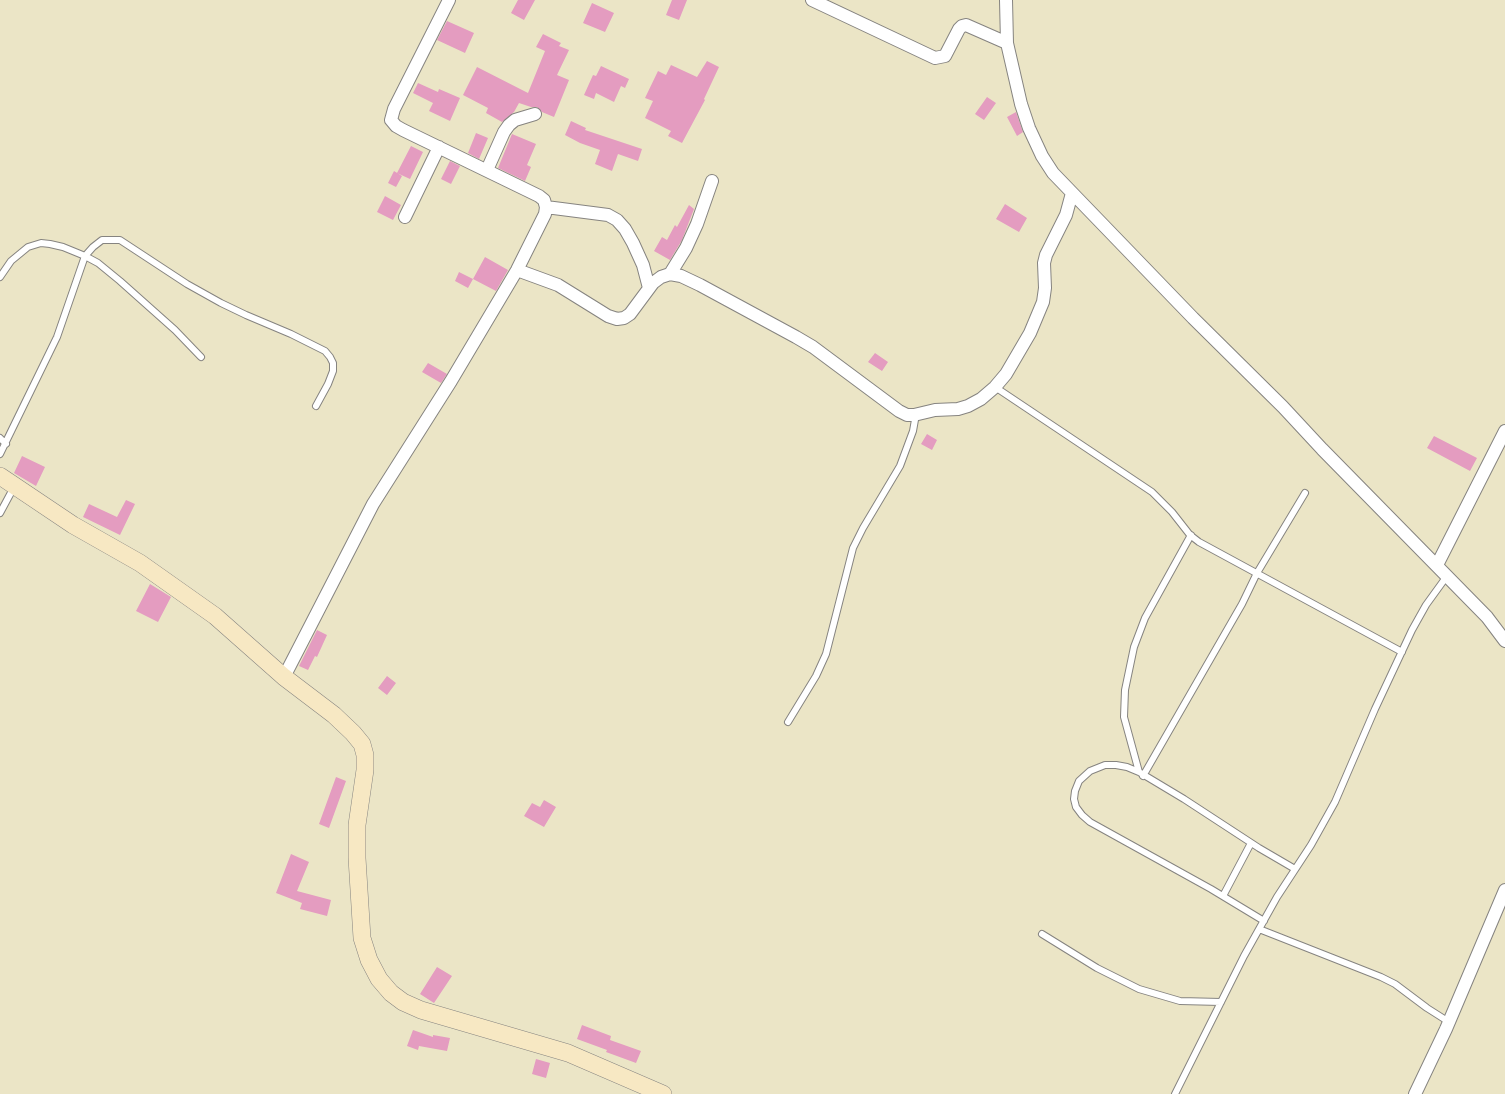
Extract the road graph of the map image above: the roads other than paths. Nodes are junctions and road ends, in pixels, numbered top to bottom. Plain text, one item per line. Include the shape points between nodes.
1 (449, 0) edge
2 (812, 0) edge
3 (1006, 0) edge
4 (1007, 43) junction
5 (535, 114) dead end
6 (439, 147) junction
7 (486, 170) junction
8 (712, 181) dead end
9 (1072, 193) junction
10 (546, 206) junction
11 (405, 217) dead end
12 (85, 256) junction
13 (516, 270) junction
14 (670, 274) junction
15 (0, 276) edge
16 (649, 288) junction
17 (201, 357) dead end
18 (995, 387) junction
19 (316, 406) dead end
20 (916, 414) junction
21 (1505, 431) edge
22 (0, 438) edge
23 (6, 444) junction
24 (0, 454) edge
25 (0, 476) edge
26 (15, 486) junction
27 (1305, 493) dead end
28 (0, 513) edge
29 (1191, 535) junction
30 (1437, 565) junction
31 (1257, 573) junction
32 (1447, 576) junction
33 (1505, 641) edge
34 (1402, 652) junction
35 (284, 677) junction
36 (788, 722) dead end
37 (1141, 774) junction
38 (1251, 843) junction
39 (1295, 869) junction
40 (1505, 890) edge
41 (1223, 896) junction
42 (1264, 921) junction
43 (1259, 929) junction
44 (1042, 934) dead end
45 (1221, 1002) junction
46 (1449, 1022) junction
47 (663, 1094) edge
48 (1175, 1094) edge
49 (1416, 1094) edge

1 - 6 street via 391,115 391,120 396,126
2 - 4 street via 935,58 944,56 962,26 971,27
3 - 4 street
4 - 9 street via 1029,128 1046,162
5 - 7 street via 515,120 509,125
6 - 7 street
6 - 11 street
7 - 10 street via 539,196
8 - 14 street via 697,224
9 - 18 street via 1066,215 1046,255 1045,288 1039,313 1006,374
9 - 30 street
10 - 13 street via 541,224
10 - 16 street via 608,214 617,220 633,243 643,265
12 - 15 lane via 63,247 41,243 28,247 11,261
12 - 17 lane via 120,281
12 - 19 lane via 102,240 120,240 221,303 325,351 333,363 332,371
12 - 23 lane via 57,337
13 - 16 street via 558,285 608,316 617,318 624,318 630,314
13 - 35 street via 451,381 373,504
14 - 16 street via 661,277
14 - 20 street via 691,280 796,337 899,411 907,415
18 - 20 street via 968,406
18 - 29 lane via 1152,492
20 - 36 lane via 913,431 900,466 853,548 826,654 816,676
21 - 30 street
22 - 23 lane
23 - 24 lane
25 - 26 street
26 - 28 lane
26 - 35 street via 73,525 140,563 215,616
27 - 31 lane
29 - 31 lane via 1199,542
29 - 37 lane via 1145,618 1134,647 1125,690 1124,717
30 - 32 street
31 - 34 lane
31 - 37 lane via 1242,604
32 - 33 street via 1487,616
32 - 34 lane via 1426,605
34 - 39 lane via 1335,802
35 - 47 street via 334,715 362,744 365,770 357,825 362,938 379,979 391,993 404,1002 433,1014 568,1053
37 - 38 lane via 1203,810
37 - 41 lane via 1116,764 1090,771 1078,781 1074,799 1076,807 1095,825
38 - 39 lane
38 - 41 lane
39 - 42 lane
40 - 46 street
41 - 42 lane
42 - 43 lane
43 - 45 lane
43 - 46 lane via 1381,977
44 - 45 lane via 1097,968 1139,989 1180,1002
45 - 48 lane
46 - 49 street

